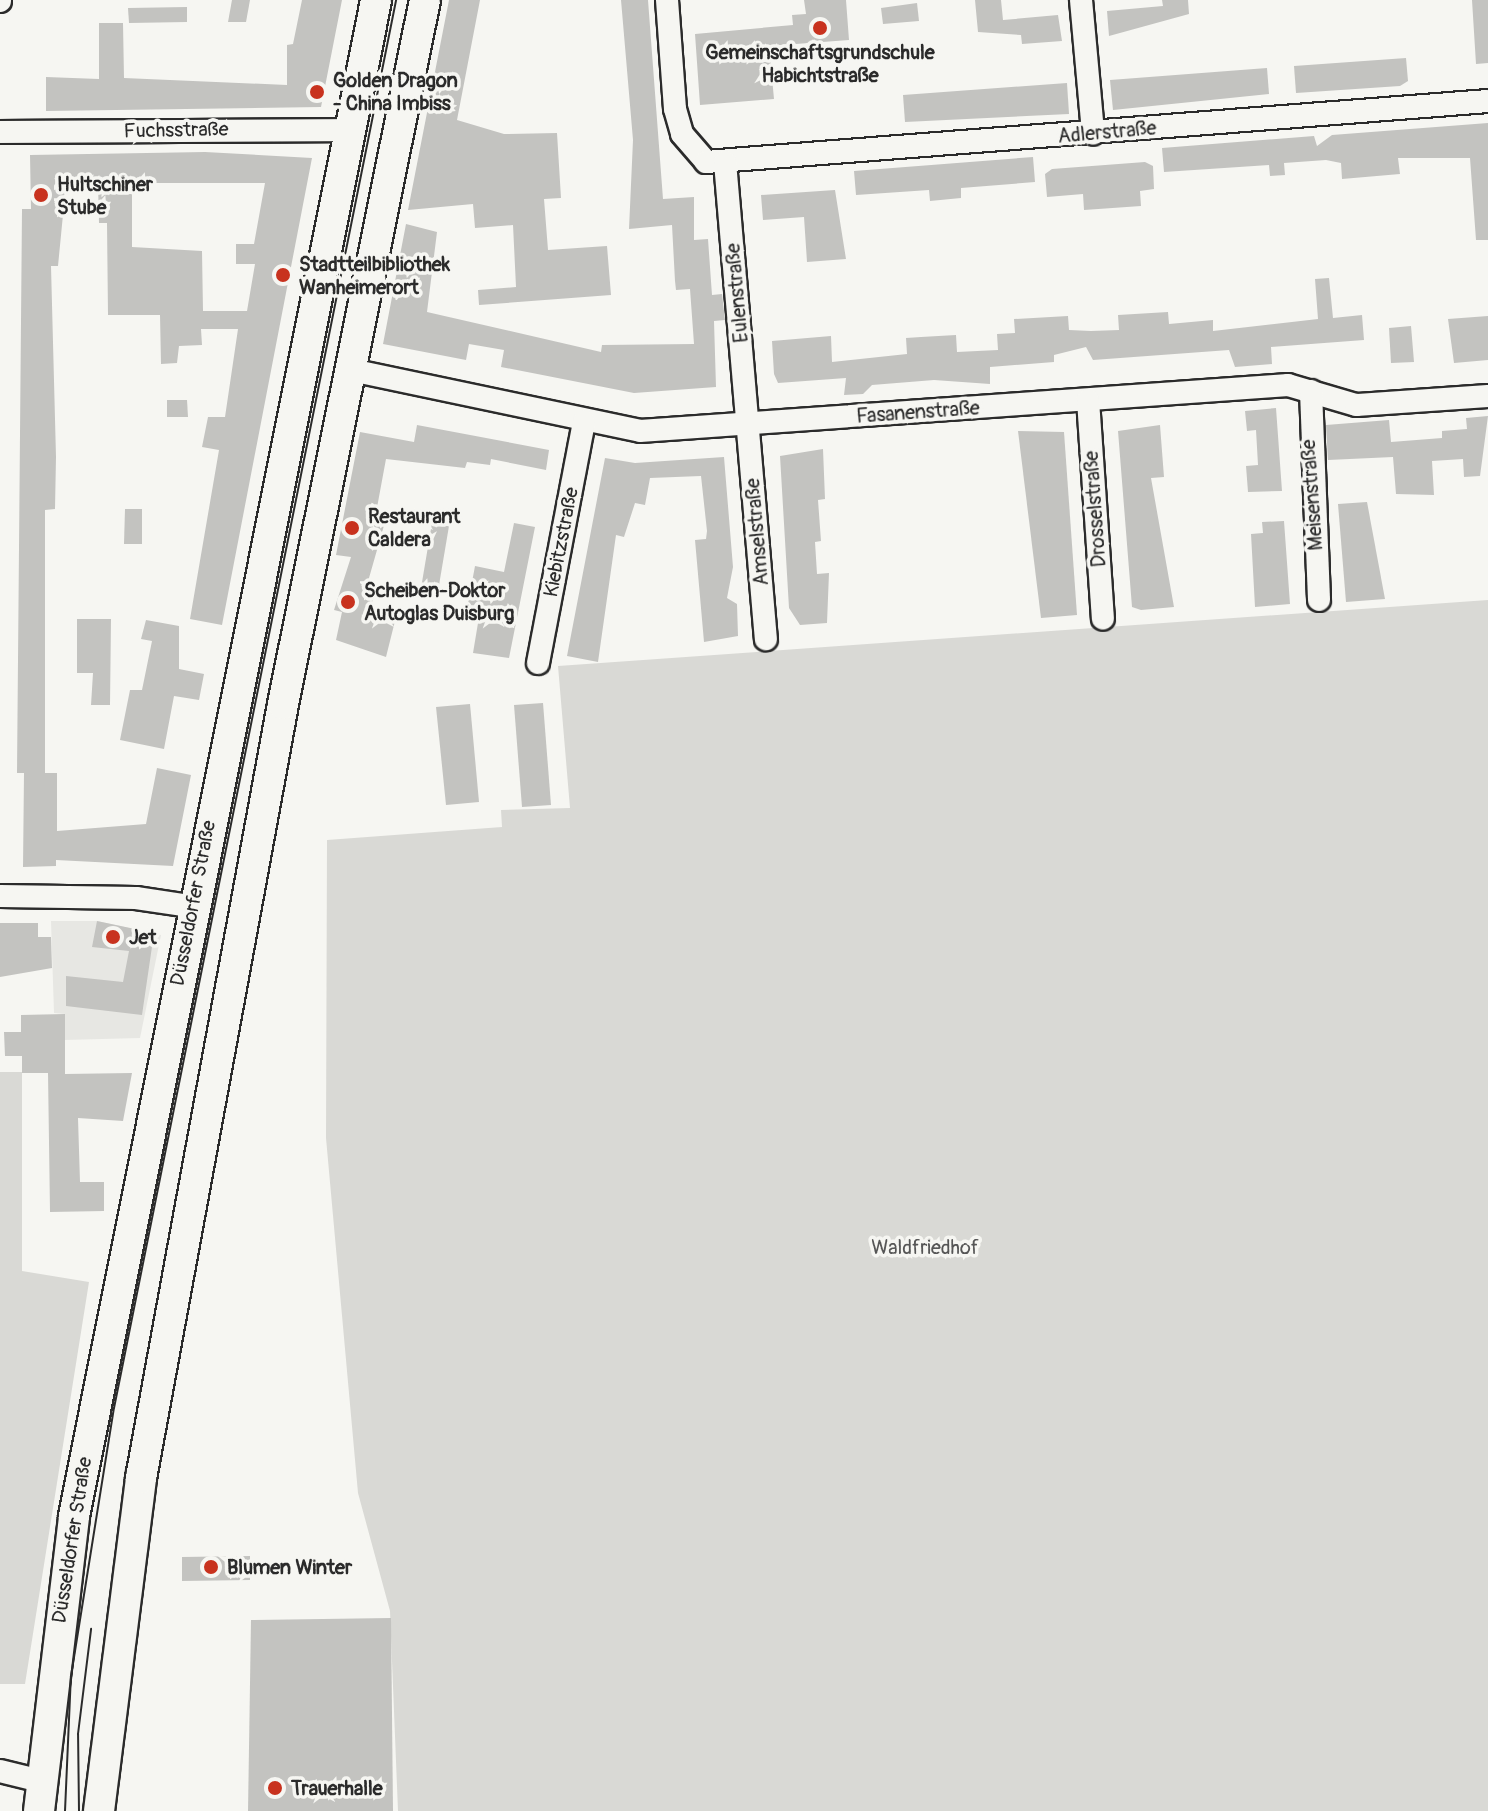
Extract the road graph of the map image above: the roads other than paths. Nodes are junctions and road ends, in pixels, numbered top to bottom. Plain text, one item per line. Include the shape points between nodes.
1 (376, 0) edge
2 (425, 0) edge
3 (667, 0) edge
4 (1081, 0) edge
5 (1488, 101) edge
6 (353, 130) junction
7 (0, 132) edge
8 (1093, 133) junction
9 (725, 162) junction
10 (351, 370) junction
11 (1311, 391) junction
12 (1488, 396) edge
13 (1088, 400) junction
14 (584, 421) junction
15 (748, 424) junction
16 (1319, 600) dead end
17 (1103, 618) dead end
18 (766, 639) dead end
19 (538, 663) dead end
20 (0, 896) edge
21 (190, 906) junction
22 (0, 1771) edge
23 (40, 1796) edge
24 (99, 1811) edge

1 - 6 main road, Düsseldorfer Straße
2 - 10 main road
3 - 9 street via 682,134 706,162
4 - 8 street
5 - 8 street, Adlerstraße
6 - 7 street, Fuchsstraße
6 - 21 main road, Düsseldorfer Straße
8 - 9 street, Adlerstraße
9 - 15 street, Eulenstraße
10 - 14 street, Fasanenstraße
10 - 24 main road via 141,1478
11 - 12 street, Fasanenstraße via 1356,405
11 - 13 street, Fasanenstraße via 1288,385
11 - 16 street, Meisenstraße
13 - 15 street, Fasanenstraße
13 - 17 street, Drosselstraße
14 - 15 street, Fasanenstraße via 640,431
14 - 19 street, Kiebitzstraße
15 - 18 street, Amselstraße
20 - 21 street via 136,898
21 - 23 main road, Düsseldorfer Straße via 74,1516
22 - 23 street

